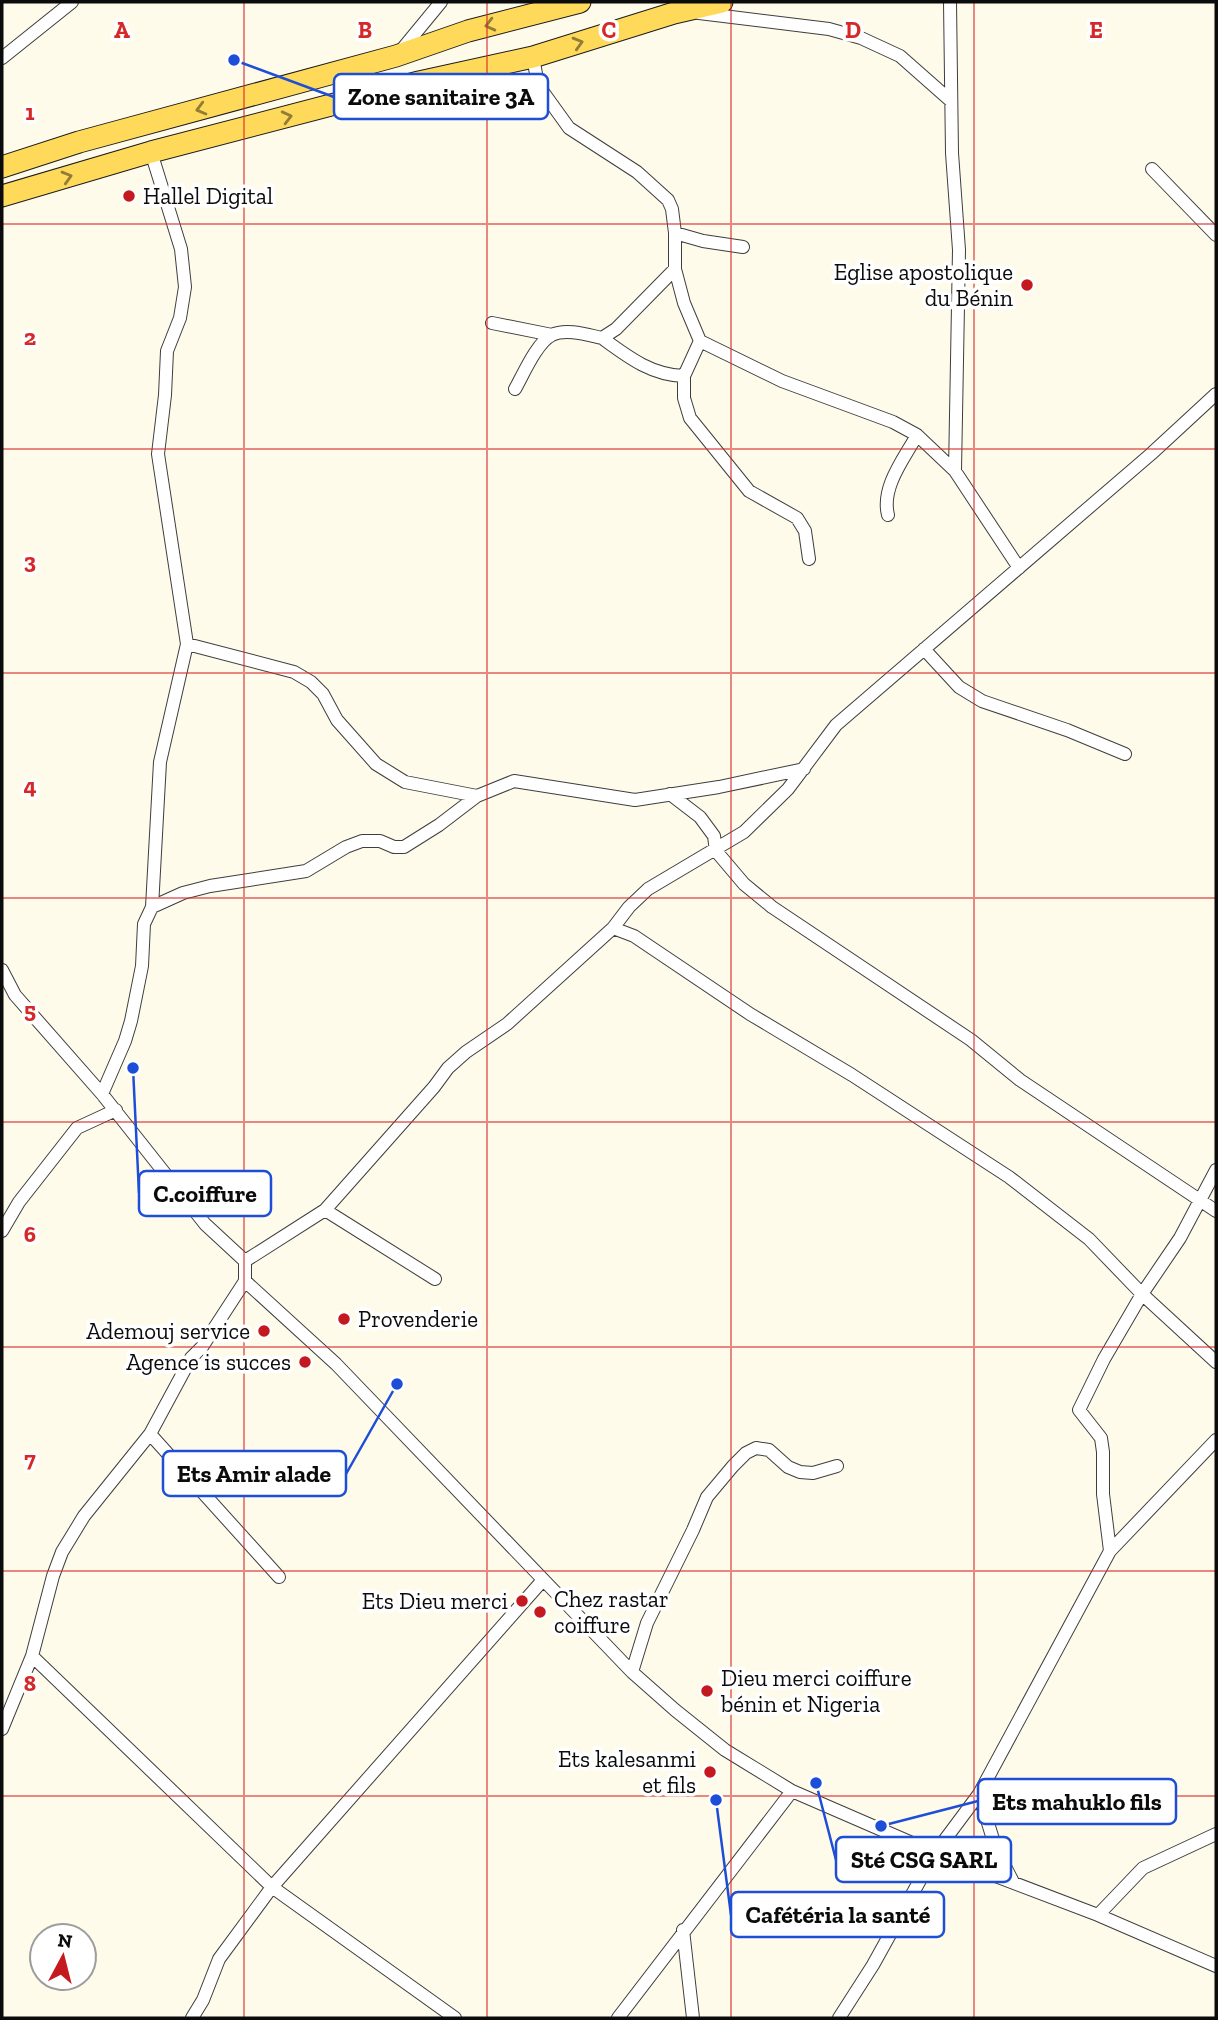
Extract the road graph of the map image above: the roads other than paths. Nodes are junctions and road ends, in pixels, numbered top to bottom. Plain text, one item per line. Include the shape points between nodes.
1 (72, 2) edge
2 (580, 2) edge
3 (722, 2) edge
4 (950, 2) edge
5 (436, 5) edge
6 (674, 13) junction
7 (396, 56) junction
8 (533, 57) junction
9 (2, 58) edge
10 (951, 101) junction
11 (151, 152) junction
12 (2, 167) edge
13 (1152, 169) dead end
14 (2, 196) edge
15 (675, 233) junction
16 (1216, 235) edge
17 (743, 247) dead end
18 (675, 269) junction
19 (492, 323) dead end
20 (552, 335) junction
21 (602, 338) junction
22 (700, 341) junction
23 (684, 376) junction
24 (515, 389) dead end
25 (1216, 394) edge
26 (917, 435) junction
27 (955, 471) junction
28 (888, 515) dead end
29 (809, 559) dead end
30 (1019, 568) junction
31 (187, 644) junction
32 (924, 649) junction
33 (1125, 754) dead end
34 (804, 769) junction
35 (670, 794) junction
36 (477, 796) junction
37 (716, 851) junction
38 (152, 907) junction
39 (612, 928) junction
40 (2, 970) edge
41 (8, 995) edge
42 (102, 1094) junction
43 (116, 1111) junction
44 (1216, 1170) edge
45 (1199, 1201) junction
46 (325, 1210) junction
47 (1216, 1211) edge
48 (2, 1231) edge
49 (246, 1261) junction
50 (435, 1279) dead end
51 (246, 1281) junction
52 (1142, 1294) junction
53 (1216, 1362) edge
54 (150, 1434) junction
55 (1216, 1440) edge
56 (837, 1466) dead end
57 (1110, 1551) junction
58 (279, 1577) dead end
59 (543, 1580) junction
60 (32, 1656) junction
61 (632, 1672) junction
62 (2, 1729) edge
63 (792, 1791) junction
64 (979, 1794) junction
65 (1216, 1834) edge
66 (935, 1853) junction
67 (1013, 1882) junction
68 (272, 1887) junction
69 (1098, 1915) junction
70 (683, 1930) junction
71 (1216, 1966) edge
72 (192, 2018) edge
73 (455, 2018) edge
74 (618, 2018) edge
75 (693, 2018) edge
76 (839, 2018) edge

1 - 9 street
2 -> 7 main road via 468,31
3 - 6 main road
4 - 10 street
5 - 7 street
8 -> 6 main road
6 - 10 street via 816,28 861,38 900,56
7 -> 12 main road
11 -> 8 main road
8 - 15 street via 538,85 569,128 650,181 668,200
10 - 27 street via 959,250
14 -> 11 main road
11 - 31 street via 181,250 185,287 180,318 167,351 158,454
13 - 16 street
15 - 17 street
15 - 18 street
18 - 21 street
18 - 22 street
19 - 20 street
20 - 21 street via 568,332
20 - 24 street
21 - 23 street via 646,368
22 - 23 street
22 - 26 street via 782,381
23 - 29 street via 690,418 748,491 797,518 805,531
25 - 30 street
26 - 27 street
26 - 28 street via 890,488 885,502
27 - 30 street
30 - 32 street
31 - 36 street via 294,672 323,694 338,720 376,764 405,782
31 - 38 street via 160,762
32 - 33 street via 959,687 982,701
32 - 34 street via 836,725
34 - 35 street
34 - 37 street via 744,832
35 - 36 street via 635,800 514,781
35 - 37 street via 700,817 714,836
36 - 38 street via 404,847 362,841 306,872 183,892
37 - 39 street via 648,889
37 - 45 street via 744,884 772,907
38 - 42 street via 144,925 142,966 131,1021
39 - 46 street via 507,1024 448,1068
39 - 52 street via 634,936 1009,1177 1089,1239
40 - 41 street
41 - 42 street
42 - 43 street
43 - 48 street via 77,1128
43 - 49 street via 205,1224
44 - 45 street
45 - 47 street
45 - 52 street
46 - 49 street
46 - 50 street
49 - 51 street
51 - 54 street via 186,1367
51 - 59 street via 336,1364
52 - 53 street
52 - 57 street via 1079,1410 1101,1438
54 - 58 street
54 - 60 street via 84,1516 62,1552
55 - 57 street
56 - 61 street via 800,1472 788,1468 769,1450 756,1448 733,1466 707,1497 647,1623
57 - 64 street
59 - 61 street
59 - 68 street
60 - 62 street
60 - 68 street
61 - 63 street via 725,1750
63 - 66 street
63 - 70 street
64 - 66 street
64 - 67 street via 996,1849
65 - 69 street via 1143,1868
66 - 67 street
66 - 76 street
67 - 69 street
68 - 72 street via 219,1959
68 - 73 street
69 - 71 street
70 - 74 street
70 - 75 street

